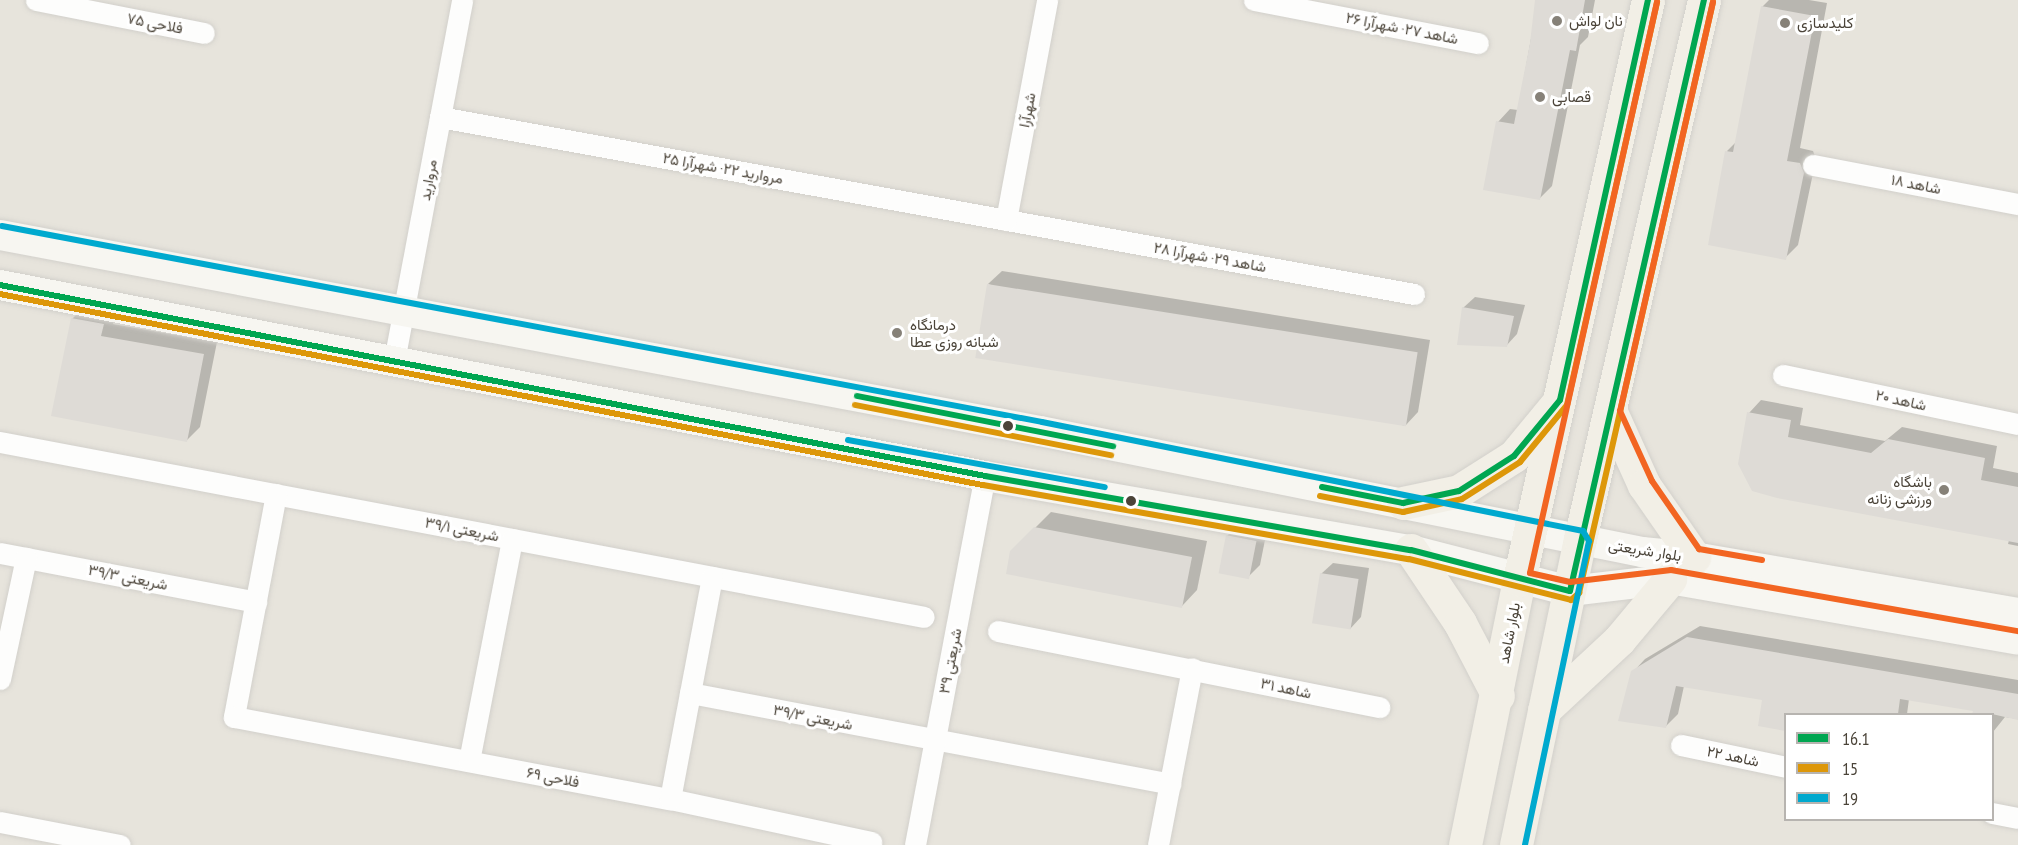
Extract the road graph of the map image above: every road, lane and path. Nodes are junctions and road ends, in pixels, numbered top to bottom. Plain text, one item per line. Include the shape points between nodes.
1 (36, 0) edge
2 (462, 0) edge
3 (1047, 0) edge
4 (1254, 0) edge
5 (1648, 0) edge
6 (1704, 0) edge
7 (204, 33) dead end
8 (1478, 42) dead end
9 (440, 117) junction
10 (1813, 165) dead end
11 (2018, 204) edge
12 (1006, 219) junction
13 (0, 235) edge
14 (0, 285) edge
15 (1414, 294) dead end
16 (404, 310) junction
17 (394, 361) junction
18 (1783, 375) dead end
19 (1560, 400) junction
20 (1611, 412) junction
21 (2018, 424) edge
22 (0, 442) edge
23 (985, 476) junction
24 (276, 494) junction
25 (1403, 503) junction
26 (1532, 529) junction
27 (512, 539) junction
28 (1580, 539) junction
29 (1411, 550) junction
30 (0, 553) edge
31 (1694, 557) junction
32 (26, 558) junction
33 (712, 577) junction
34 (1670, 579) junction
35 (1519, 580) junction
36 (1570, 591) junction
37 (256, 602) junction
38 (2018, 613) edge
39 (924, 617) dead end
40 (998, 632) dead end
41 (2018, 640) edge
42 (1192, 668) junction
43 (0, 678) edge
44 (690, 693) junction
45 (1498, 696) junction
46 (1380, 707) dead end
47 (1544, 710) junction
48 (935, 740) junction
49 (1682, 745) dead end
50 (470, 761) junction
51 (1784, 767) edge
52 (1170, 784) junction
53 (670, 799) junction
54 (1994, 813) edge
55 (2018, 818) edge
56 (0, 822) edge
57 (871, 842) dead end
58 (120, 845) edge
59 (915, 845) edge
60 (1158, 845) edge
61 (1465, 845) edge
62 (1516, 845) edge

1 - 7 street, فلاحی ۷۵
2 - 9 street, مروارید
3 - 12 street, شهرآرا
4 - 8 street, شاهد ۲۷- شهرآرا ۲۶
5 - 19 main road, بلوار شاهد
6 - 20 main road
9 - 12 street, مروارید ۲۲- شهرآرا ۲۵
9 - 16 street, مروارید
10 - 11 street, شاهد ۱۸
12 - 15 street, شاهد ۲۹- شهرآرا ۲۸
13 - 16 main road, بلوار شریعتی
14 - 17 main road, بلوار شریعتی
16 - 17 street, مروارید
16 - 25 main road, بلوار شریعتی
17 - 23 main road, بلوار شریعتی
18 - 21 street, شاهد ۲۰
19 - 25 main road via 1514,456 1459,491
19 - 26 main road, بلوار شاهد
20 - 28 main road
20 - 31 main road via 1644,485
22 - 24 street, شریعتی ۳۹/۱
23 - 29 main road, بلوار شریعتی
23 - 48 street, شریعتی ۳۹
24 - 27 street, شریعتی ۳۹/۱
24 - 37 street
25 - 26 main road, بلوار شریعتی
26 - 28 main road, بلوار شریعتی
26 - 35 main road, بلوار شاهد
27 - 33 street, شریعتی ۳۹/۱
27 - 50 street
28 - 31 main road, بلوار شریعتی via 1642,552
28 - 36 main road
29 - 35 main road, بلوار شریعتی
29 - 45 main road via 1460,623
30 - 32 street, شریعتی ۳۹/۳
31 - 38 main road, بلوار شریعتی
32 - 37 street, شریعتی ۳۹/۳
32 - 43 street
33 - 39 street, شریعتی ۳۹/۱
33 - 44 street
34 - 36 main road, بلوار شریعتی
34 - 41 main road, بلوار شریعتی
34 - 47 main road via 1619,640
35 - 36 main road, بلوار شریعتی
35 - 45 main road, بلوار شاهد
36 - 47 main road
37 - 50 street, فلاحی ۶۹ via 234,717
40 - 42 street, شاهد ۳۱
42 - 46 street, شاهد ۳۱
42 - 52 street
44 - 48 street, شریعتی ۳۹/۳
44 - 53 street
45 - 61 main road, بلوار شاهد
47 - 62 main road
48 - 52 street, شریعتی ۳۹/۳
48 - 59 street, شریعتی ۳۹
49 - 51 street, شاهد ۲۲
50 - 53 street, فلاحی ۶۹
52 - 60 street
53 - 57 street, فلاحی ۶۹
54 - 55 street
56 - 58 street

